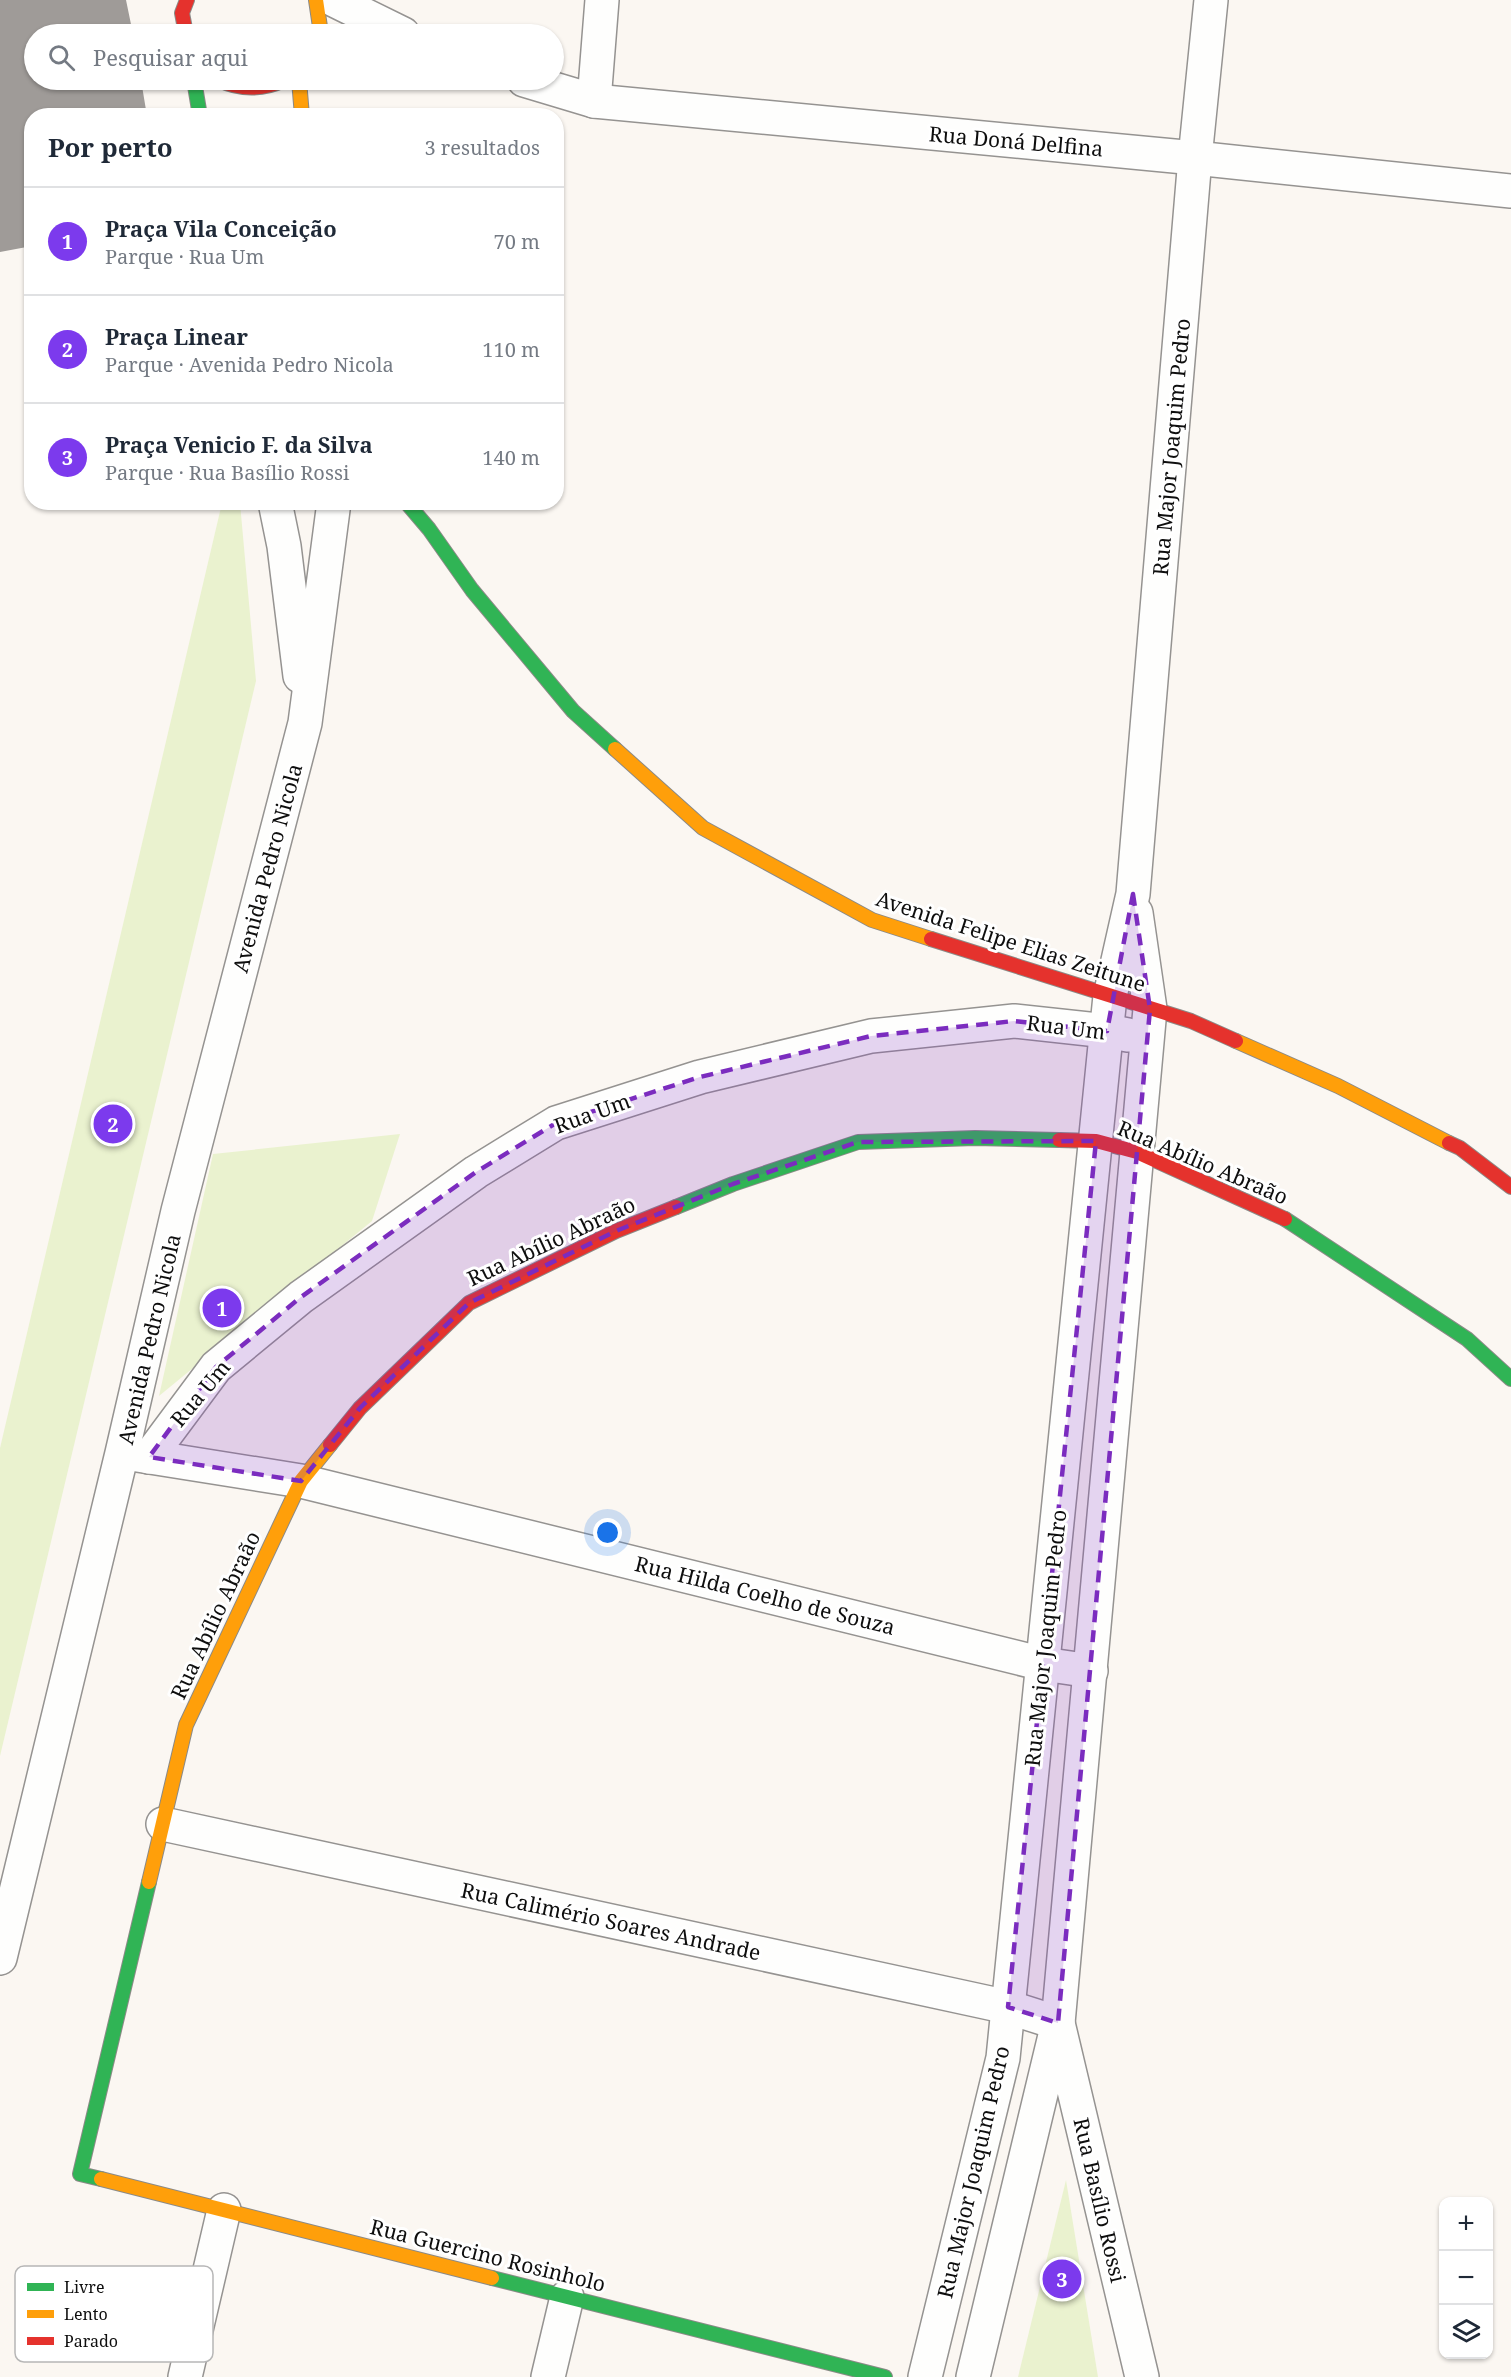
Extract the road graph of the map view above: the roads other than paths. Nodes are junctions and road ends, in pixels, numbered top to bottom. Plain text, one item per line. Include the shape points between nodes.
1 (316, 0) edge
2 (334, 0) edge
3 (602, 0) edge
4 (1211, 0) edge
5 (185, 4) edge
6 (186, 24) edge
7 (320, 24) edge
8 (383, 24) edge
9 (196, 90) edge
10 (300, 90) edge
11 (557, 90) edge
12 (594, 101) junction
13 (199, 108) edge
14 (301, 108) edge
15 (1195, 158) junction
16 (1511, 191) edge
17 (277, 510) edge
18 (333, 510) edge
19 (413, 510) edge
20 (421, 510) edge
21 (429, 529) junction
22 (305, 723) junction
23 (1133, 894) junction
24 (1110, 996) junction
25 (1149, 1024) junction
26 (1107, 1031) junction
27 (1096, 1140) junction
28 (1137, 1152) junction
29 (1511, 1187) edge
30 (1511, 1379) edge
31 (136, 1455) junction
32 (301, 1482) junction
33 (1043, 1664) junction
34 (1091, 1671) junction
35 (163, 1824) junction
36 (0, 1958) edge
37 (1008, 2007) junction
38 (1058, 2023) junction
39 (80, 2174) joint
40 (224, 2210) junction
41 (211, 2266) edge
42 (567, 2297) junction
43 (189, 2362) edge
44 (185, 2377) edge
45 (549, 2377) edge
46 (885, 2377) edge
47 (925, 2377) edge
48 (973, 2377) edge
49 (1142, 2377) edge

1 - 7 street
2 - 8 street
3 - 12 street
4 - 15 street, Rua Major Joaquim Pedro
5 - 6 street
9 - 13 street
10 - 14 street
11 - 12 street, Rua Doná Delfina
12 - 15 street, Rua Doná Delfina
15 - 16 street, Rua Doná Delfina
15 - 23 street, Rua Major Joaquim Pedro
17 - 22 street, Avenida Pedro Nicola
18 - 22 street, Avenida Pedro Nicola
19 - 21 street
20 - 21 street
21 - 24 street, Avenida Felipe Elias Zeitune via 472,590 573,711 704,828 872,920
22 - 31 street, Avenida Pedro Nicola via 178,1211
23 - 24 street, Rua Major Joaquim Pedro
23 - 25 street, Rua Major Joaquim Pedro
24 - 25 street, Avenida Felipe Elias Zeitune
24 - 26 street, Rua Major Joaquim Pedro
25 - 26 street, Rua Um
25 - 28 street, Rua Major Joaquim Pedro
25 - 29 street, Avenida Felipe Elias Zeitune via 1191,1021 1338,1086 1460,1148
26 - 27 street, Rua Major Joaquim Pedro
26 - 31 street, Rua Um via 1014,1020 871,1036 700,1077 556,1123 476,1172 301,1297 216,1367
27 - 28 street, Rua Abílio Abraão
27 - 32 street, Rua Abílio Abraão via 975,1138 858,1142 733,1184 616,1231 469,1303 360,1408
27 - 33 street, Rua Major Joaquim Pedro
28 - 30 street, Rua Abílio Abraão via 1279,1215 1467,1339
28 - 34 street, Rua Major Joaquim Pedro
31 - 32 street, Rua Hilda Coelho de Souza
31 - 36 street, Avenida Pedro Nicola
32 - 33 street, Rua Hilda Coelho de Souza
32 - 35 street, Rua Abílio Abraão via 186,1725
33 - 34 street, Rua Hilda Coelho de Souza
33 - 37 street, Rua Major Joaquim Pedro
34 - 38 street, Rua Major Joaquim Pedro
35 - 37 street, Rua Calimério Soares Andrade
35 - 39 street, Rua Abílio Abraão
37 - 38 street, Rua Calimério Soares Andrade
37 - 47 street, Rua Major Joaquim Pedro via 1003,2058
38 - 48 street, Rua Major Joaquim Pedro
38 - 49 street, Rua Basílio Rossi
39 - 40 street, Rua Guercino Rosinholo
40 - 41 street
40 - 42 street, Rua Guercino Rosinholo
42 - 45 street
42 - 46 street, Rua Guercino Rosinholo
43 - 44 street

